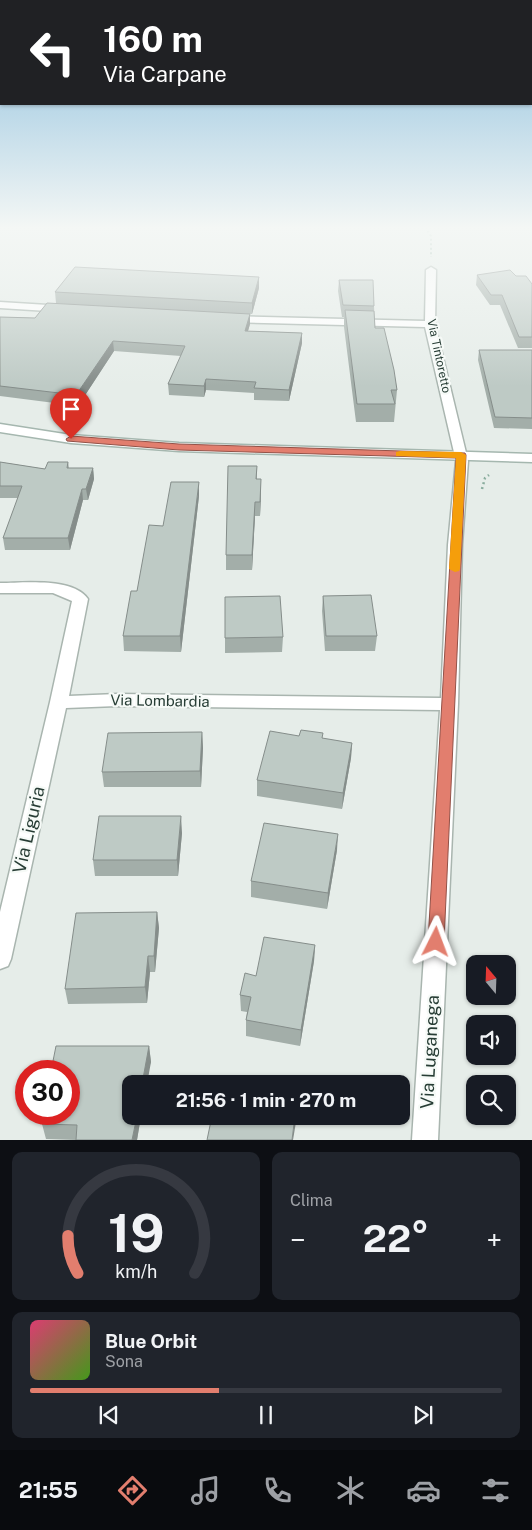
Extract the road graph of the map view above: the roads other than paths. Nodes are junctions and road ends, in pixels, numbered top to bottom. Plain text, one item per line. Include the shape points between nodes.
1 (431, 280) edge
2 (0, 305) edge
3 (75, 310) edge
4 (213, 318) edge
5 (430, 324) junction
6 (0, 428) edge
7 (461, 455) junction
8 (532, 458) edge
9 (0, 588) edge
10 (59, 702) junction
11 (450, 704) junction
12 (0, 959) edge
13 (425, 1140) edge

1 - 5 street, Via Tintoretto
2 - 3 street
4 - 5 street
5 - 7 street, Via Tintoretto
6 - 7 street via 71,439 179,447
7 - 8 street
7 - 11 street, Via Luganega
9 - 10 street via 60,588 73,592 80,599
10 - 11 street, Via Lombardia
10 - 12 street, Via Liguria
11 - 13 street, Via Luganega

